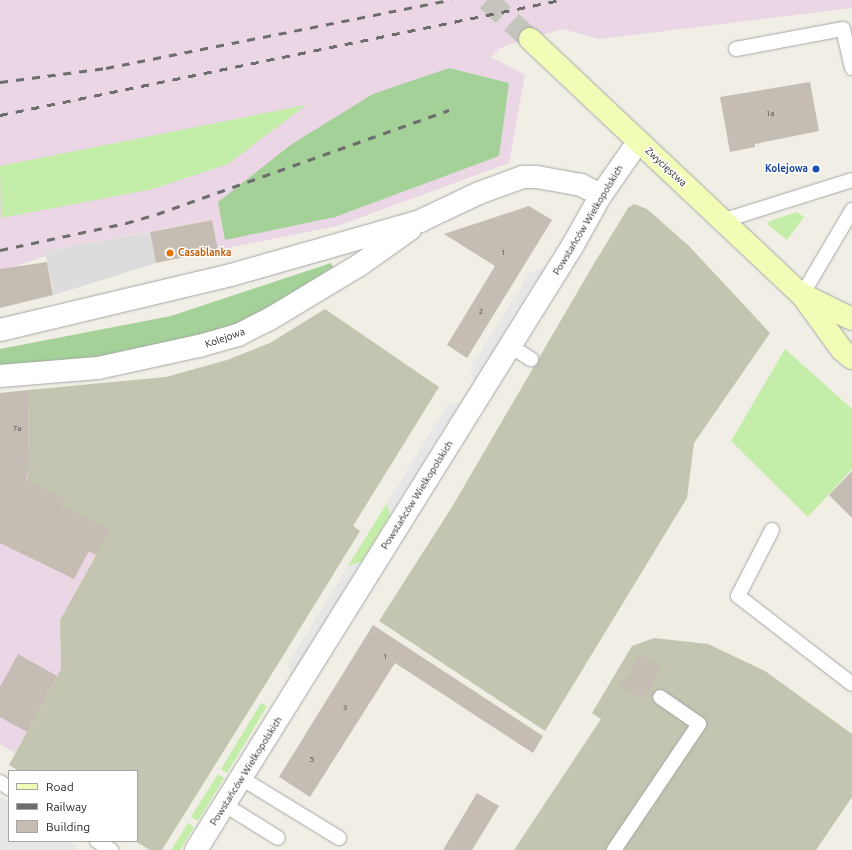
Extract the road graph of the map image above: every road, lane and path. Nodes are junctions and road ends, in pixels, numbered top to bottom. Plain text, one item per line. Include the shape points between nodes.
1 (530, 39) tunnel mouth
2 (736, 49) dead end
3 (852, 68) edge
4 (638, 142) junction
5 (852, 180) edge
6 (602, 194) junction
7 (852, 210) edge
8 (420, 221) junction
9 (722, 221) junction
10 (802, 295) junction
11 (852, 319) edge
12 (0, 330) edge
13 (510, 346) junction
14 (852, 358) edge
15 (531, 359) dead end
16 (0, 376) edge
17 (772, 530) dead end
18 (852, 684) edge
19 (660, 697) dead end
20 (241, 778) junction
21 (225, 805) junction
22 (278, 838) dead end
23 (339, 838) dead end
24 (99, 842) edge
25 (111, 850) edge
26 (196, 850) edge
27 (614, 850) edge

1 - 4 street, Zwycięstwa
2 - 3 lane via 843,30
4 - 6 street, Powstańców Wielkopolskich
4 - 9 street, Zwycięstwa
5 - 9 lane
6 - 8 street, Kolejowa via 581,185 523,177 479,193
6 - 13 street, Powstańców Wielkopolskich
7 - 10 lane
8 - 12 street, Kolejowa via 231,275
8 - 16 street, Kolejowa via 358,266 238,335 98,368
9 - 10 street, Zwycięstwa
10 - 11 street, Zwycięstwa
10 - 14 street, Zwycięstwa via 842,350
13 - 15 lane
13 - 20 street, Powstańców Wielkopolskich
17 - 18 lane via 738,596
19 - 27 lane via 699,724
20 - 21 street, Powstańców Wielkopolskich
20 - 23 lane
21 - 22 lane
21 - 26 street, Powstańców Wielkopolskich
24 - 25 lane

